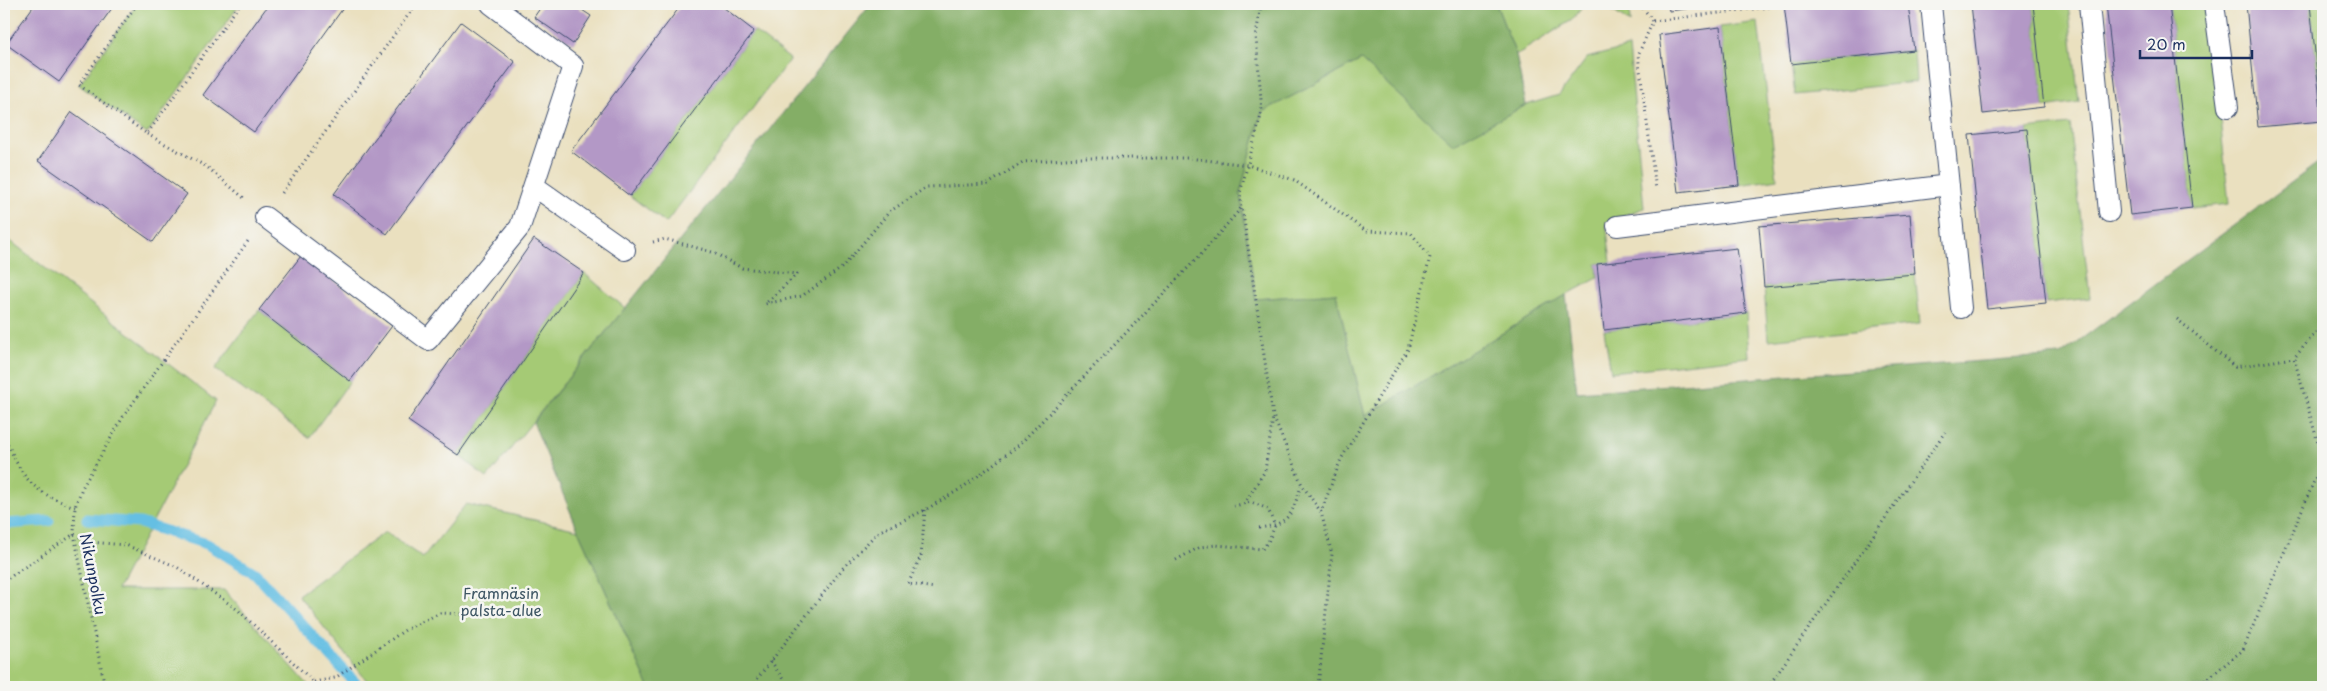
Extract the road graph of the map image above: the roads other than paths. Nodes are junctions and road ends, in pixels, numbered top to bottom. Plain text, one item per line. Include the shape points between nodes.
1 (491, 4) edge
2 (1931, 4) edge
3 (2089, 4) edge
4 (2214, 4) edge
5 (2228, 107) dead end
6 (1949, 185) junction
7 (534, 186) junction
8 (2109, 212) dead end
9 (265, 217) road end
10 (1617, 226) dead end
11 (625, 250) road end
12 (1961, 308) dead end

1 - 7 lane via 573,66
2 - 6 lane
3 - 8 lane
4 - 5 lane
6 - 10 lane
6 - 12 lane
7 - 9 lane via 520,226 428,340
7 - 11 lane

